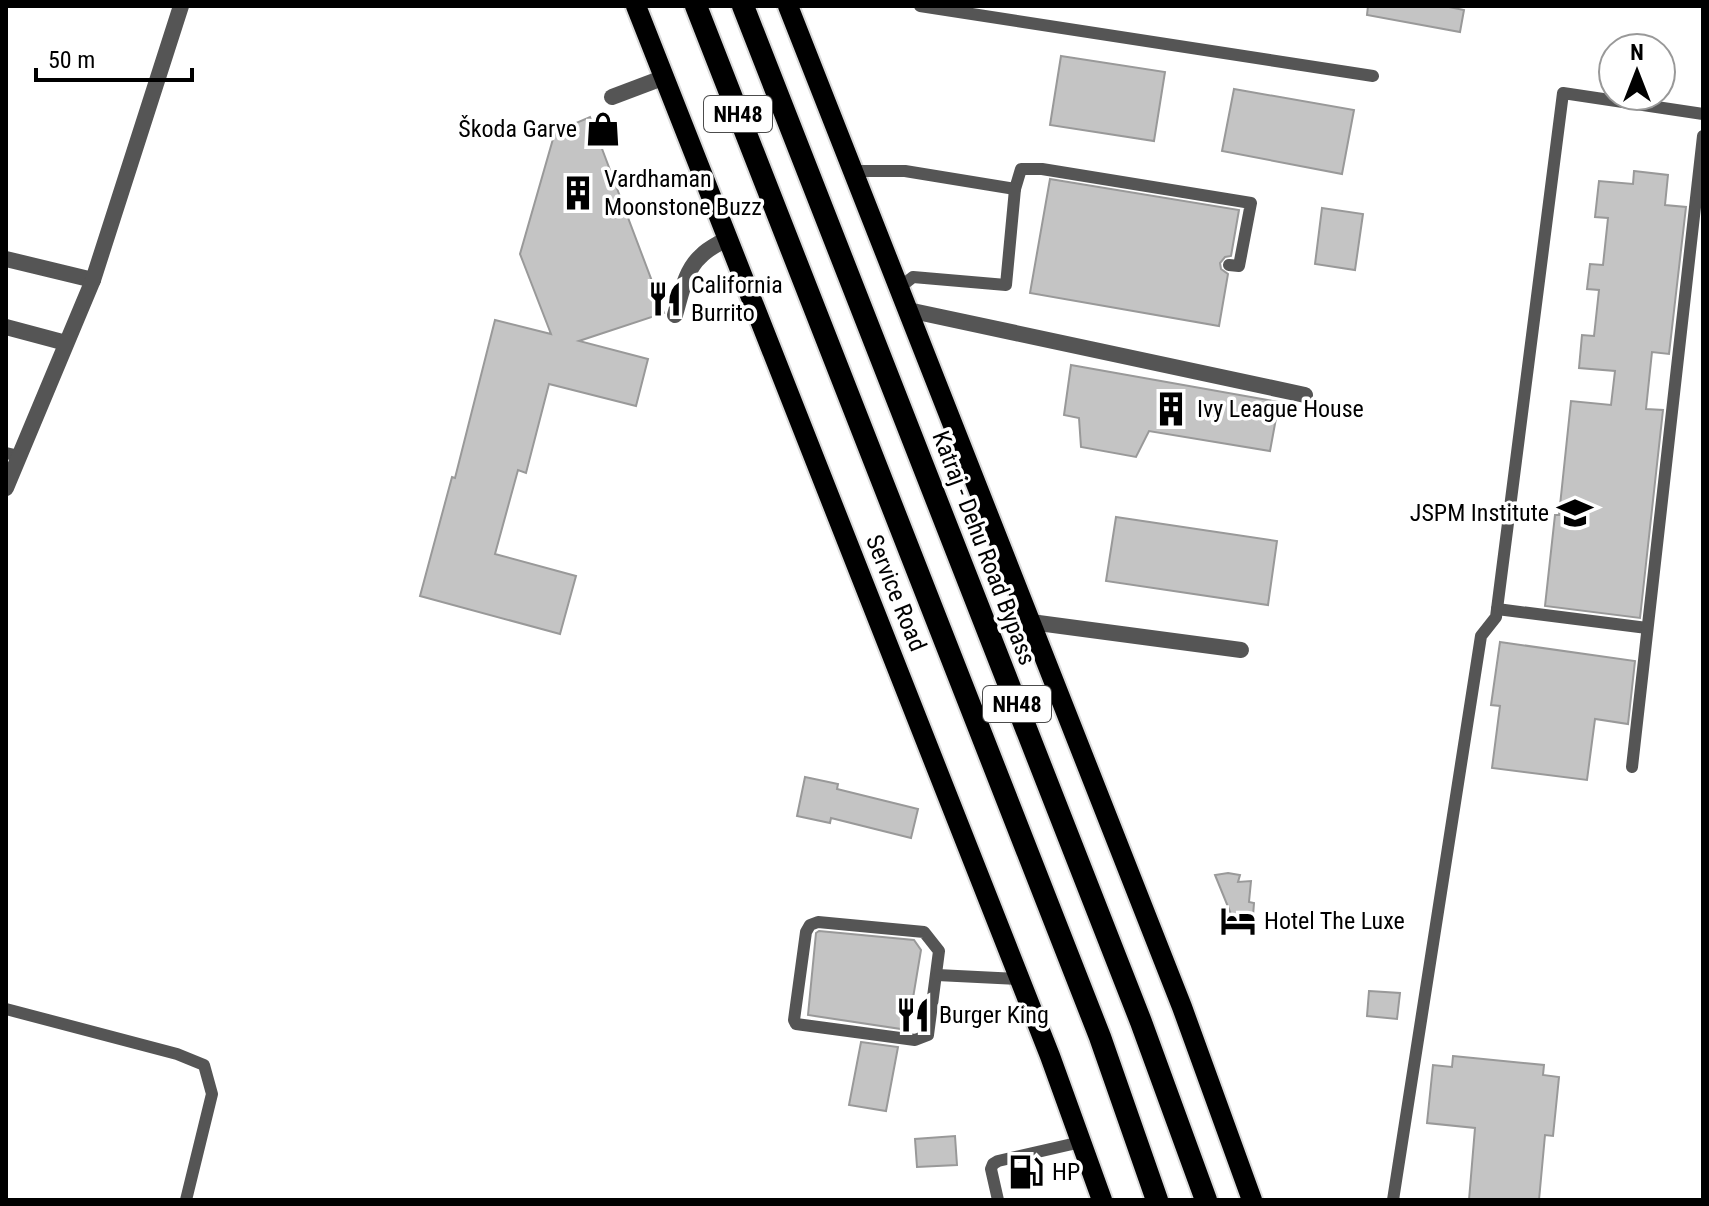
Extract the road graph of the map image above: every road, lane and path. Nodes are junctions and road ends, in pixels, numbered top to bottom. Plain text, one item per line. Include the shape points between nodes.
1 (181, 6) edge
2 (636, 6) edge
3 (696, 6) edge
4 (743, 6) edge
5 (788, 6) edge
6 (920, 6) edge
7 (1373, 76) dead end
8 (665, 77) junction
9 (612, 97) dead end
10 (1703, 114) edge
11 (1703, 136) edge
12 (853, 171) junction
13 (1015, 189) junction
14 (728, 238) junction
15 (6, 259) edge
16 (1229, 265) dead end
17 (93, 280) junction
18 (899, 288) junction
19 (908, 310) junction
20 (675, 315) dead end
21 (6, 327) edge
22 (66, 343) junction
23 (1305, 395) dead end
24 (12, 454) edge
25 (6, 488) edge
26 (1497, 609) junction
27 (1031, 622) junction
28 (1647, 628) junction
29 (1241, 650) dead end
30 (1632, 767) dead end
31 (937, 975) junction
32 (1020, 979) junction
33 (6, 1009) edge
34 (1081, 1142) junction
35 (186, 1200) edge
36 (998, 1200) edge
37 (1101, 1200) edge
38 (1157, 1200) edge
39 (1206, 1200) edge
40 (1252, 1200) edge
41 (1393, 1200) edge

1 - 17 street
2 - 8 main road, Service Road
3 - 38 highway, NH48 via 1100,1037
4 - 39 highway, Katraj - Dehu Road Bypass / NH48
5 - 12 main road
6 - 7 lane
8 - 9 street
8 - 14 main road, Service Road
10 - 26 lane via 1563,93
11 - 28 lane
12 - 13 lane via 905,171
12 - 18 main road
13 - 16 lane via 1021,169 1042,169 1251,203 1239,266
13 - 18 lane via 1006,285 913,277
14 - 20 street via 694,263
14 - 32 main road, Service Road
15 - 17 street
17 - 22 street
18 - 19 main road
19 - 23 street
19 - 27 main road
21 - 22 street
22 - 24 street
24 - 25 street
26 - 28 lane
26 - 41 lane via 1481,636
27 - 29 street
27 - 40 main road
28 - 30 lane
31 - 31 lane via 939,951 924,932 818,922 806,932 794,1020 923,1039 928,1035
31 - 32 lane
32 - 34 main road, Service Road
33 - 35 lane via 204,1065 212,1094
34 - 36 lane via 993,1164
34 - 37 main road, Service Road

